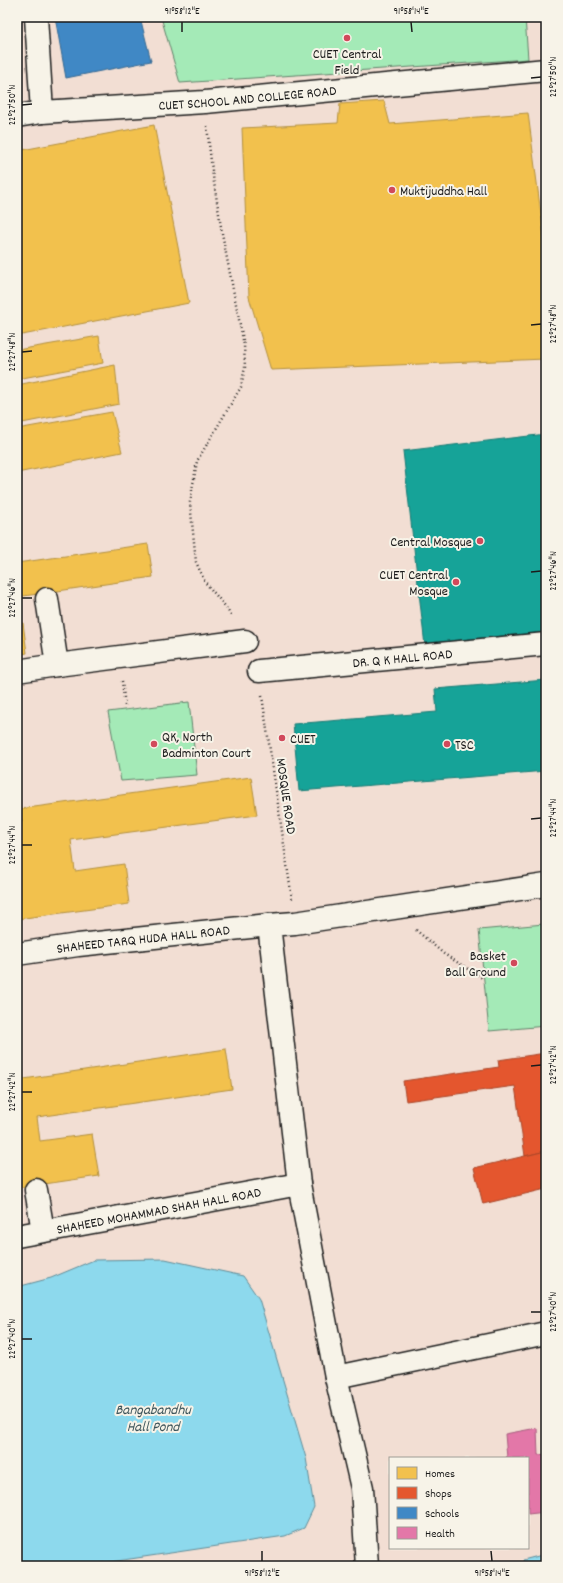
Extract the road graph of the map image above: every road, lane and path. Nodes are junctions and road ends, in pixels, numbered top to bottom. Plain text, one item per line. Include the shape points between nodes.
1 (36, 17) edge
2 (546, 70) edge
3 (205, 102) junction
4 (42, 112) junction
5 (17, 116) edge
6 (46, 599) dead end
7 (245, 641) joint
8 (546, 644) edge
9 (57, 664) junction
10 (17, 671) edge
11 (258, 671) joint
12 (546, 885) edge
13 (392, 908) junction
14 (295, 923) junction
15 (268, 925) junction
16 (17, 954) edge
17 (484, 980) dead end
18 (299, 1184) junction
19 (36, 1190) dead end
20 (43, 1231) junction
21 (17, 1236) edge
22 (546, 1332) edge
23 (338, 1386) junction
24 (367, 1566) edge

1 - 4 lane
2 - 3 lane, CUET SCHOOL AND COLLEGE ROAD
3 - 4 lane, CUET SCHOOL AND COLLEGE ROAD
3 - 7 path via 213,178 244,345 245,367 241,387 197,461 190,502 196,562 205,582 225,606
4 - 5 lane, CUET SCHOOL AND COLLEGE ROAD
6 - 9 lane
7 - 9 lane
8 - 11 lane, DR. Q K HALL ROAD
9 - 10 lane
11 - 14 path, MOSQUE ROAD
12 - 13 lane, SHAHEED TARQ HUDA HALL ROAD
13 - 14 lane, SHAHEED TARQ HUDA HALL ROAD
13 - 17 path via 444,954
14 - 15 lane, SHAHEED TARQ HUDA HALL ROAD
15 - 16 lane, SHAHEED TARQ HUDA HALL ROAD
15 - 18 lane
18 - 20 lane, SHAHEED MOHAMMAD SHAH HALL ROAD
18 - 23 lane
19 - 20 lane
20 - 21 lane, SHAHEED MOHAMMAD SHAH HALL ROAD
22 - 23 lane
23 - 24 lane via 362,1488

